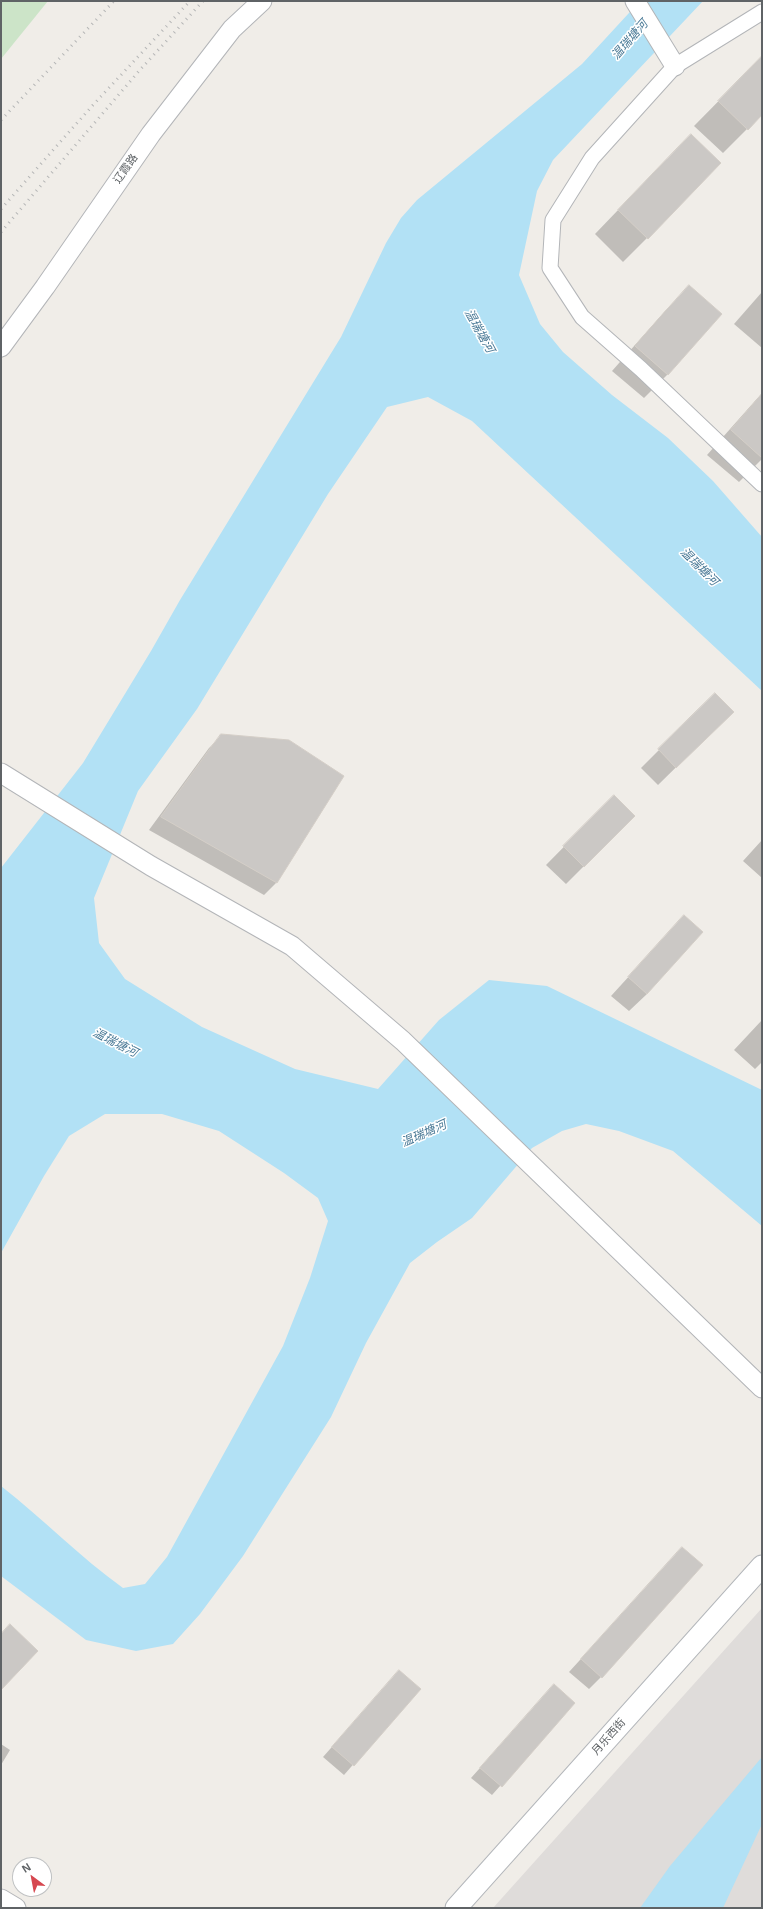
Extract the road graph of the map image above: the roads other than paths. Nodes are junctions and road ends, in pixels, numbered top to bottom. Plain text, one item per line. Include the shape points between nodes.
1 (262, 1) edge
2 (635, 1) edge
3 (762, 12) edge
4 (672, 61) junction
5 (1, 347) edge
6 (762, 484) edge
7 (1, 773) edge
8 (762, 1388) edge
9 (762, 1566) edge
10 (1, 1899) edge
11 (16, 1908) edge
12 (456, 1908) edge

1 - 5 street, 辽霞路 via 232,29 151,134
2 - 4 street
3 - 4 street
4 - 6 street via 592,158 553,220 550,268 582,317 641,369
7 - 8 street via 151,866 292,946 403,1041
9 - 12 main road, 月乐西街
10 - 11 street

